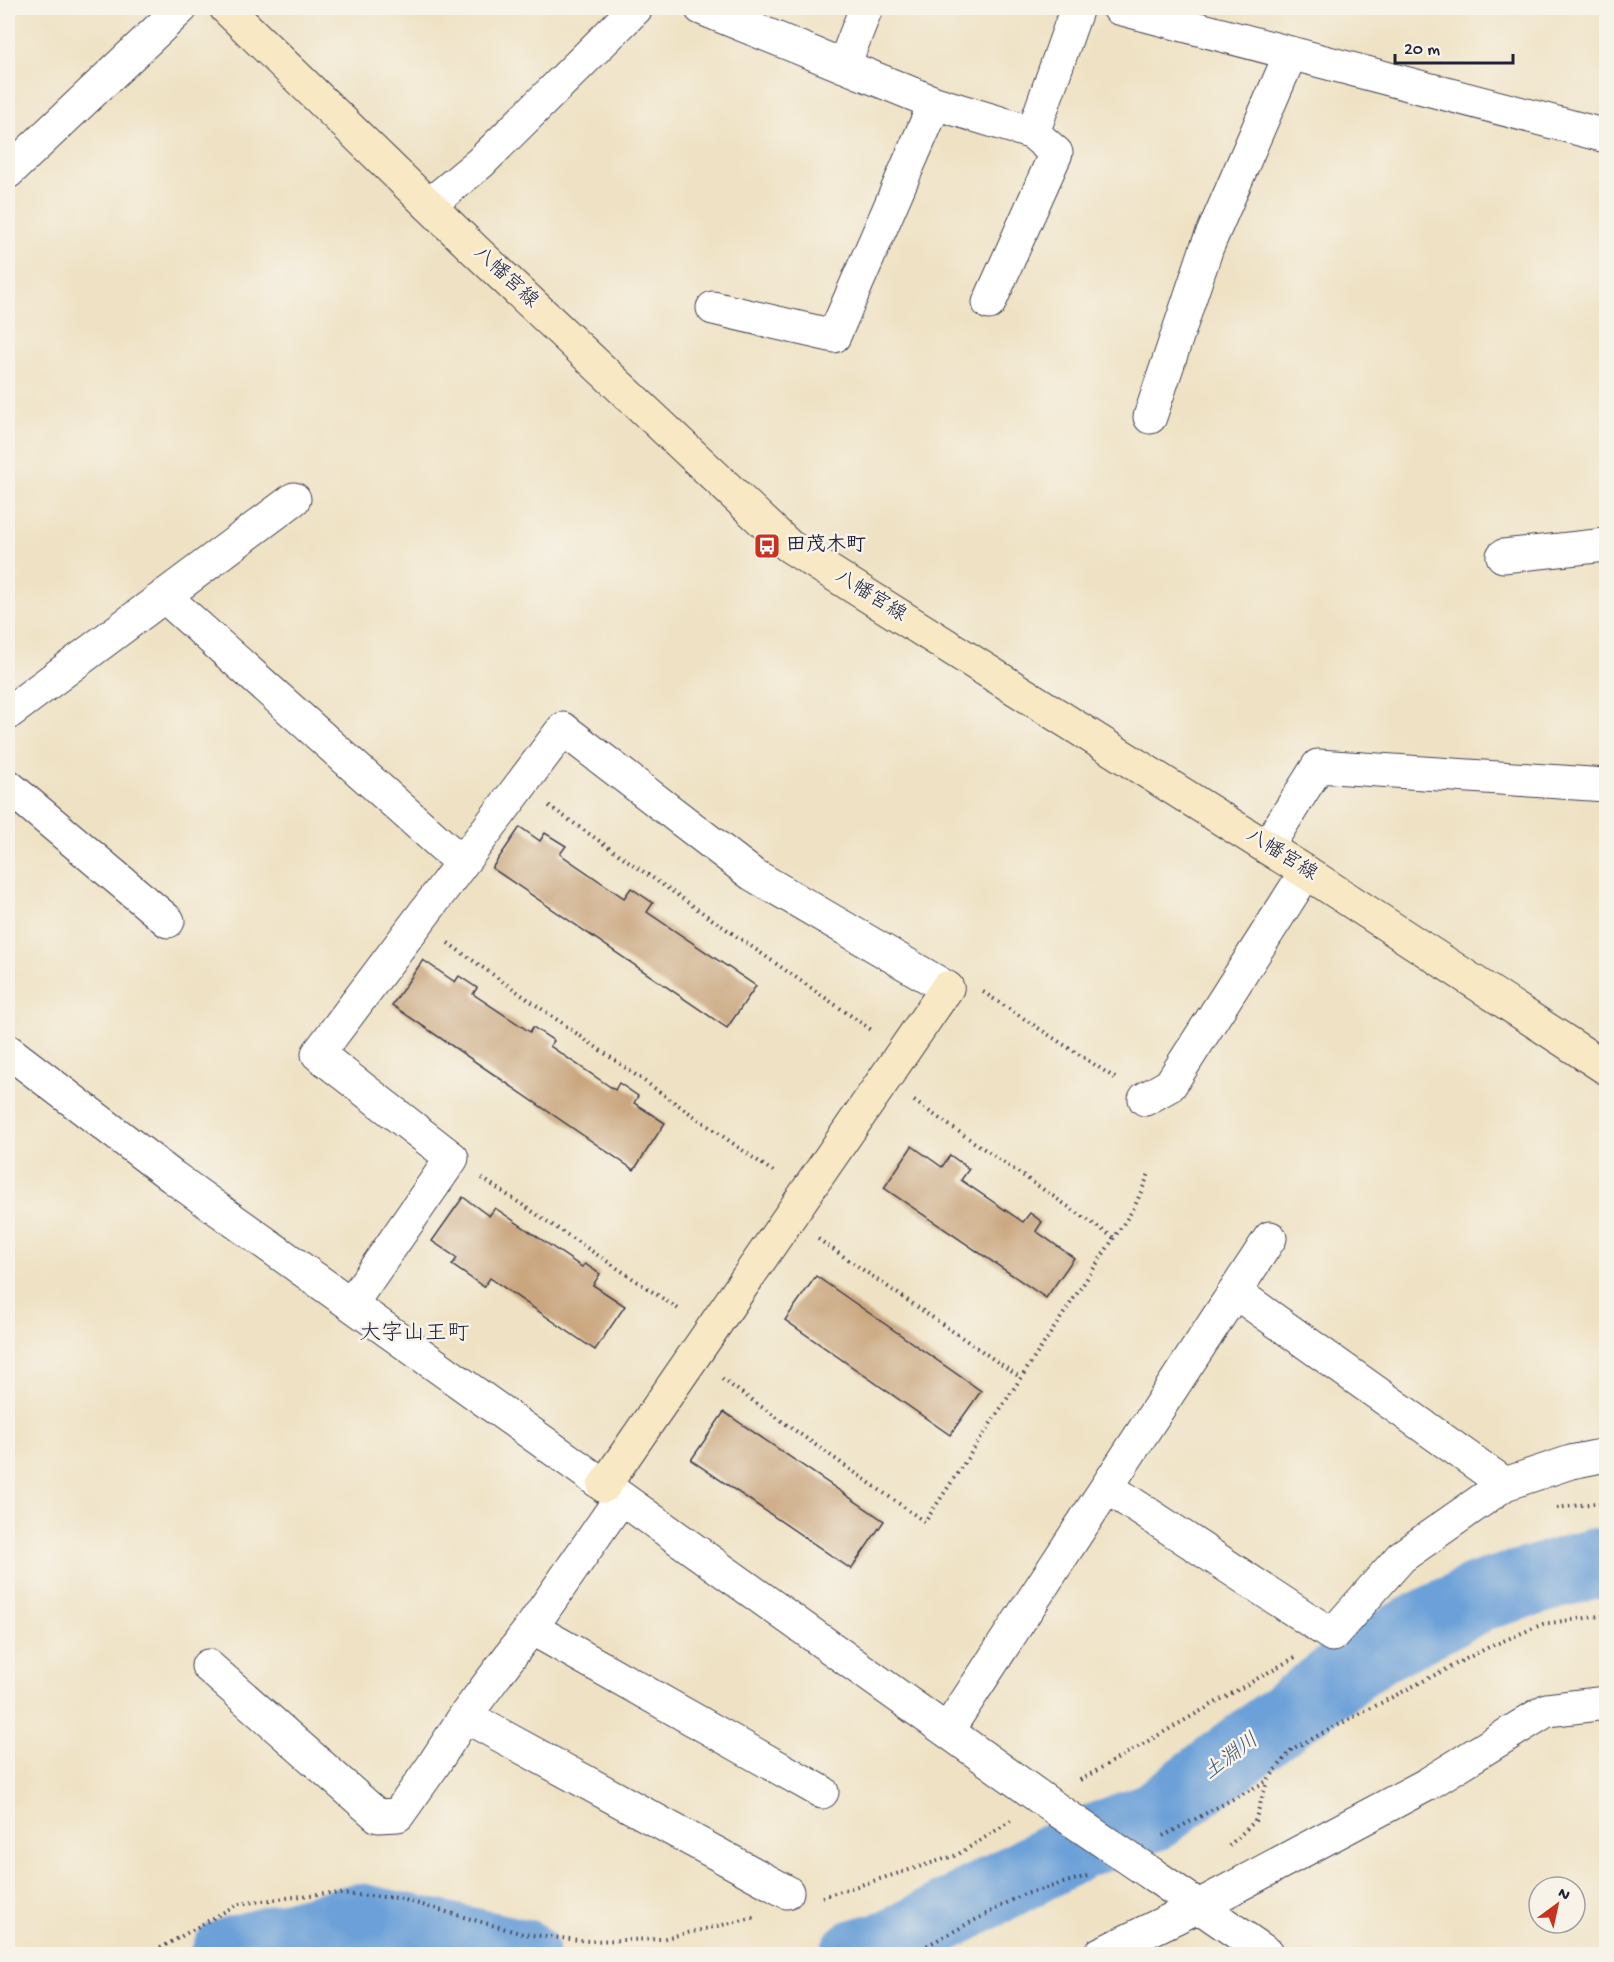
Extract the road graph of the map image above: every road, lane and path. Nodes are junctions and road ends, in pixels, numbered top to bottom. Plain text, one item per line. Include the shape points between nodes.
1 (181, 8) edge
2 (225, 8) edge
3 (636, 8) edge
4 (701, 8) edge
5 (866, 8) edge
6 (1077, 8) edge
7 (1119, 8) edge
8 (1291, 53) junction
9 (844, 65) junction
10 (935, 103) junction
11 (1034, 133) junction
12 (1606, 136) edge
13 (8, 172) edge
14 (429, 205) junction
15 (989, 303) dead end
16 (712, 308) dead end
17 (1150, 417) dead end
18 (294, 499) dead end
19 (1606, 545) edge
20 (1503, 556) dead end
21 (164, 596) junction
22 (8, 713) edge
23 (1606, 785) edge
24 (8, 786) edge
25 (520, 786) junction
26 (1266, 847) junction
27 (462, 863) junction
28 (1306, 872) junction
29 (168, 921) dead end
30 (418, 922) junction
31 (947, 988) junction
32 (903, 1052) junction
33 (9, 1054) edge
34 (1606, 1068) edge
35 (883, 1081) junction
36 (1144, 1099) joint
37 (452, 1158) junction
38 (1150, 1171) dead end
39 (797, 1206) junction
40 (1114, 1238) junction
41 (1270, 1238) dead end
42 (1235, 1292) junction
43 (351, 1304) junction
44 (711, 1330) junction
45 (692, 1358) junction
46 (1021, 1378) junction
47 (1606, 1455) edge
48 (1505, 1484) junction
49 (1107, 1487) junction
50 (613, 1492) junction
51 (1606, 1615) edge
52 (531, 1628) junction
53 (208, 1666) dead end
54 (1606, 1703) edge
55 (465, 1716) junction
56 (947, 1731) junction
57 (1267, 1781) junction
58 (822, 1792) dead end
59 (1050, 1805) junction
60 (1255, 1821) dead end
61 (1155, 1840) dead end
62 (1095, 1872) dead end
63 (788, 1902) junction
64 (1197, 1906) junction
65 (150, 1954) edge
66 (911, 1954) edge
67 (1100, 1954) edge
68 (1268, 1954) edge

1 - 13 street
2 - 14 main road, 八幡宮線
3 - 14 street via 480,164
4 - 9 street
5 - 9 street
6 - 11 street
7 - 8 street
8 - 12 street
8 - 17 street via 1207,247
9 - 10 street
10 - 11 street
10 - 16 street via 834,336
11 - 15 street via 1056,153
14 - 26 main road, 八幡宮線 via 789,546
18 - 21 street
19 - 20 street
21 - 22 street
21 - 27 street
23 - 26 street via 1318,766
24 - 29 street
25 - 27 street
25 - 31 street via 564,729 752,874
25 - 32 path
26 - 28 main road, 八幡宮線
27 - 30 street
28 - 34 main road, 八幡宮線
28 - 36 street via 1170,1085
30 - 37 street via 318,1054
30 - 39 path
31 - 32 main road
31 - 36 path via 979,990
32 - 35 main road
33 - 43 street
35 - 39 main road
35 - 40 path
37 - 43 street
37 - 44 path
38 - 40 path via 1134,1208
39 - 44 main road
39 - 46 path
40 - 46 path
41 - 42 street
42 - 48 street
42 - 49 street
43 - 50 street
44 - 45 main road
45 - 46 path via 925,1522
45 - 50 main road
47 - 48 street
48 - 49 street via 1401,1557 1332,1635
49 - 56 street
50 - 52 street
50 - 56 street
51 - 57 path via 1543,1624 1489,1647 1292,1749
52 - 55 street
52 - 58 street
53 - 55 street via 378,1816 398,1815
54 - 64 street via 1547,1710 1426,1785
55 - 63 street
56 - 59 street
57 - 60 path
57 - 61 path
59 - 63 path via 957,1855
59 - 64 street, bridge
62 - 66 path via 1022,1895
63 - 65 path via 743,1922 661,1940 589,1941 523,1934 398,1898 326,1893 238,1904
64 - 67 street
64 - 68 street

